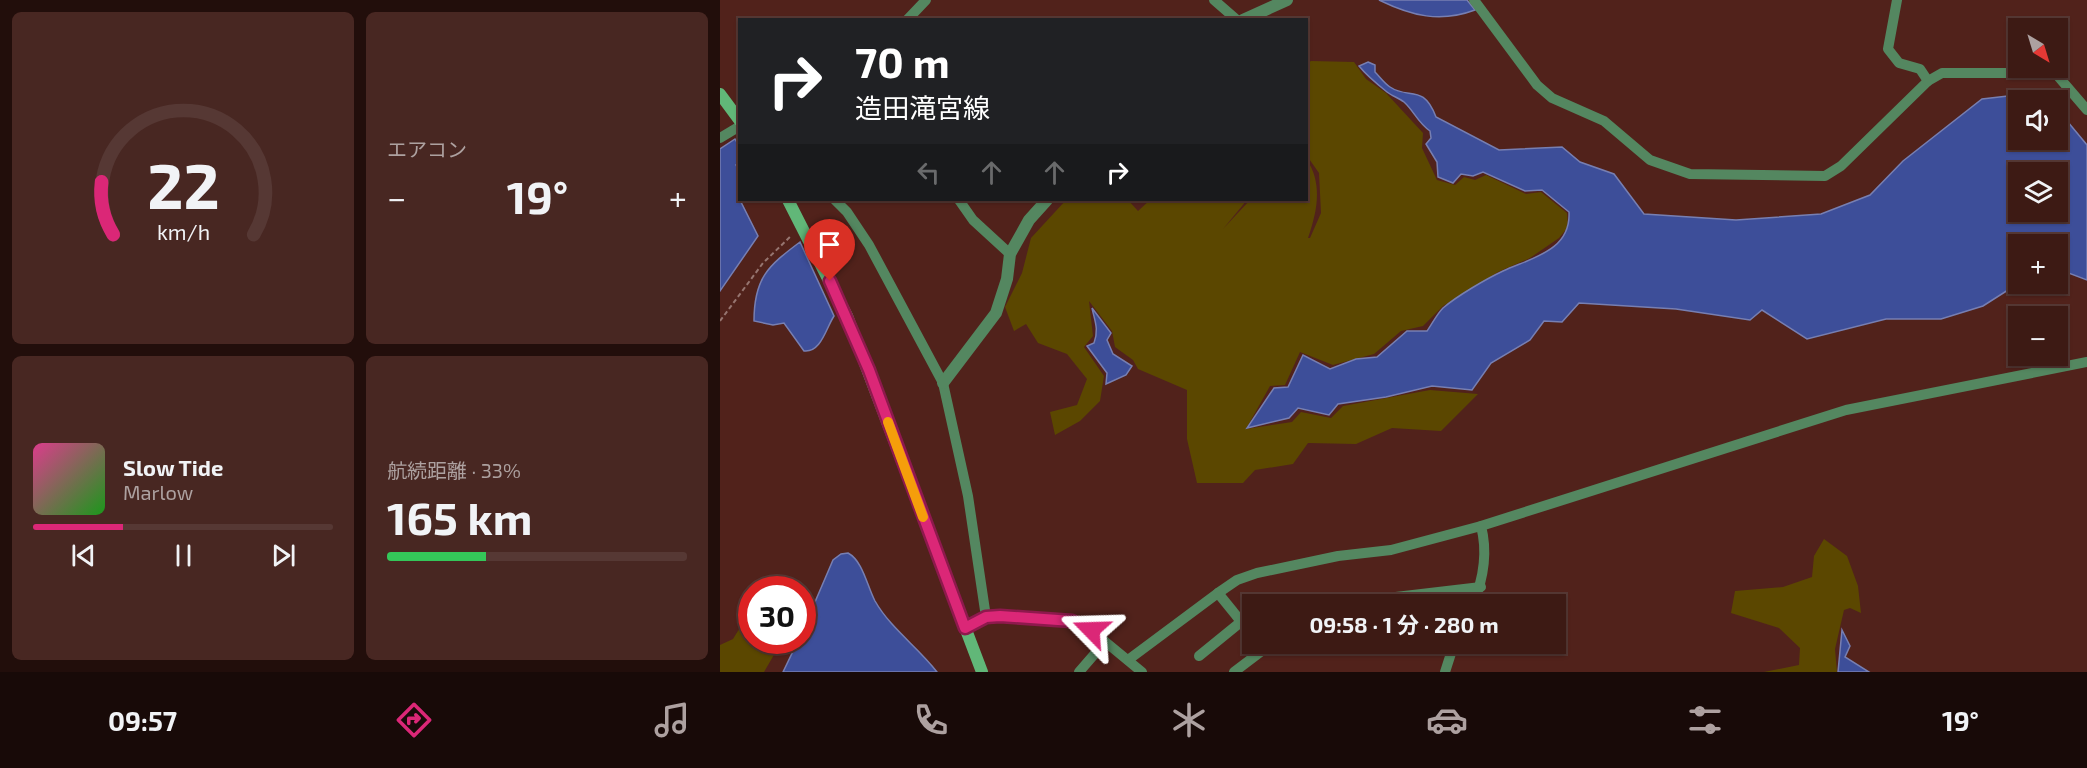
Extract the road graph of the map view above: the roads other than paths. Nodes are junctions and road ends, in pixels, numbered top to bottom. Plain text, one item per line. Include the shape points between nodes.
1 (926, 0) edge
2 (1214, 0) edge
3 (1287, 0) edge
4 (1474, 0) edge
5 (1897, 0) edge
6 (909, 18) edge
7 (1235, 18) edge
8 (1247, 18) edge
9 (1928, 81) junction
10 (720, 94) edge
11 (2087, 110) edge
12 (738, 120) edge
13 (738, 124) edge
14 (720, 138) edge
15 (789, 201) edge
16 (836, 201) edge
17 (960, 201) edge
18 (1046, 201) edge
19 (1010, 254) junction
20 (2087, 362) edge
21 (943, 383) junction
22 (1481, 526) junction
23 (1481, 587) junction
24 (1218, 592) junction
25 (1421, 594) edge
26 (1478, 594) edge
27 (986, 617) junction
28 (1242, 621) joint
29 (965, 628) junction
30 (1105, 642) junction
31 (1253, 654) edge
32 (1451, 654) edge
33 (1199, 656) dead end
34 (1128, 660) junction
35 (982, 672) edge
36 (1079, 672) edge
37 (1142, 672) edge
38 (1234, 672) edge
39 (1445, 672) edge

1 - 6 street
2 - 7 street
3 - 8 street
4 - 9 street via 1537,85 1552,98 1604,121 1650,160 1690,174 1825,176 1841,166
5 - 9 street via 1888,50 1899,63 1920,69
9 - 11 street via 1942,73 2041,69 2057,75
10 - 12 main road
13 - 14 street
15 - 29 main road via 847,316
16 - 21 street via 869,245
17 - 19 street via 973,220
18 - 19 street via 1029,220
19 - 21 street via 996,313
20 - 22 street via 1846,410
21 - 27 street via 968,496
22 - 23 street
22 - 24 street via 1391,550 1338,556 1257,573
23 - 25 street
23 - 26 street
24 - 28 street
24 - 34 street
27 - 29 street
27 - 30 street via 1072,621
28 - 33 street
29 - 35 main road
30 - 34 street
30 - 36 street
31 - 38 street
32 - 39 street
34 - 37 street

